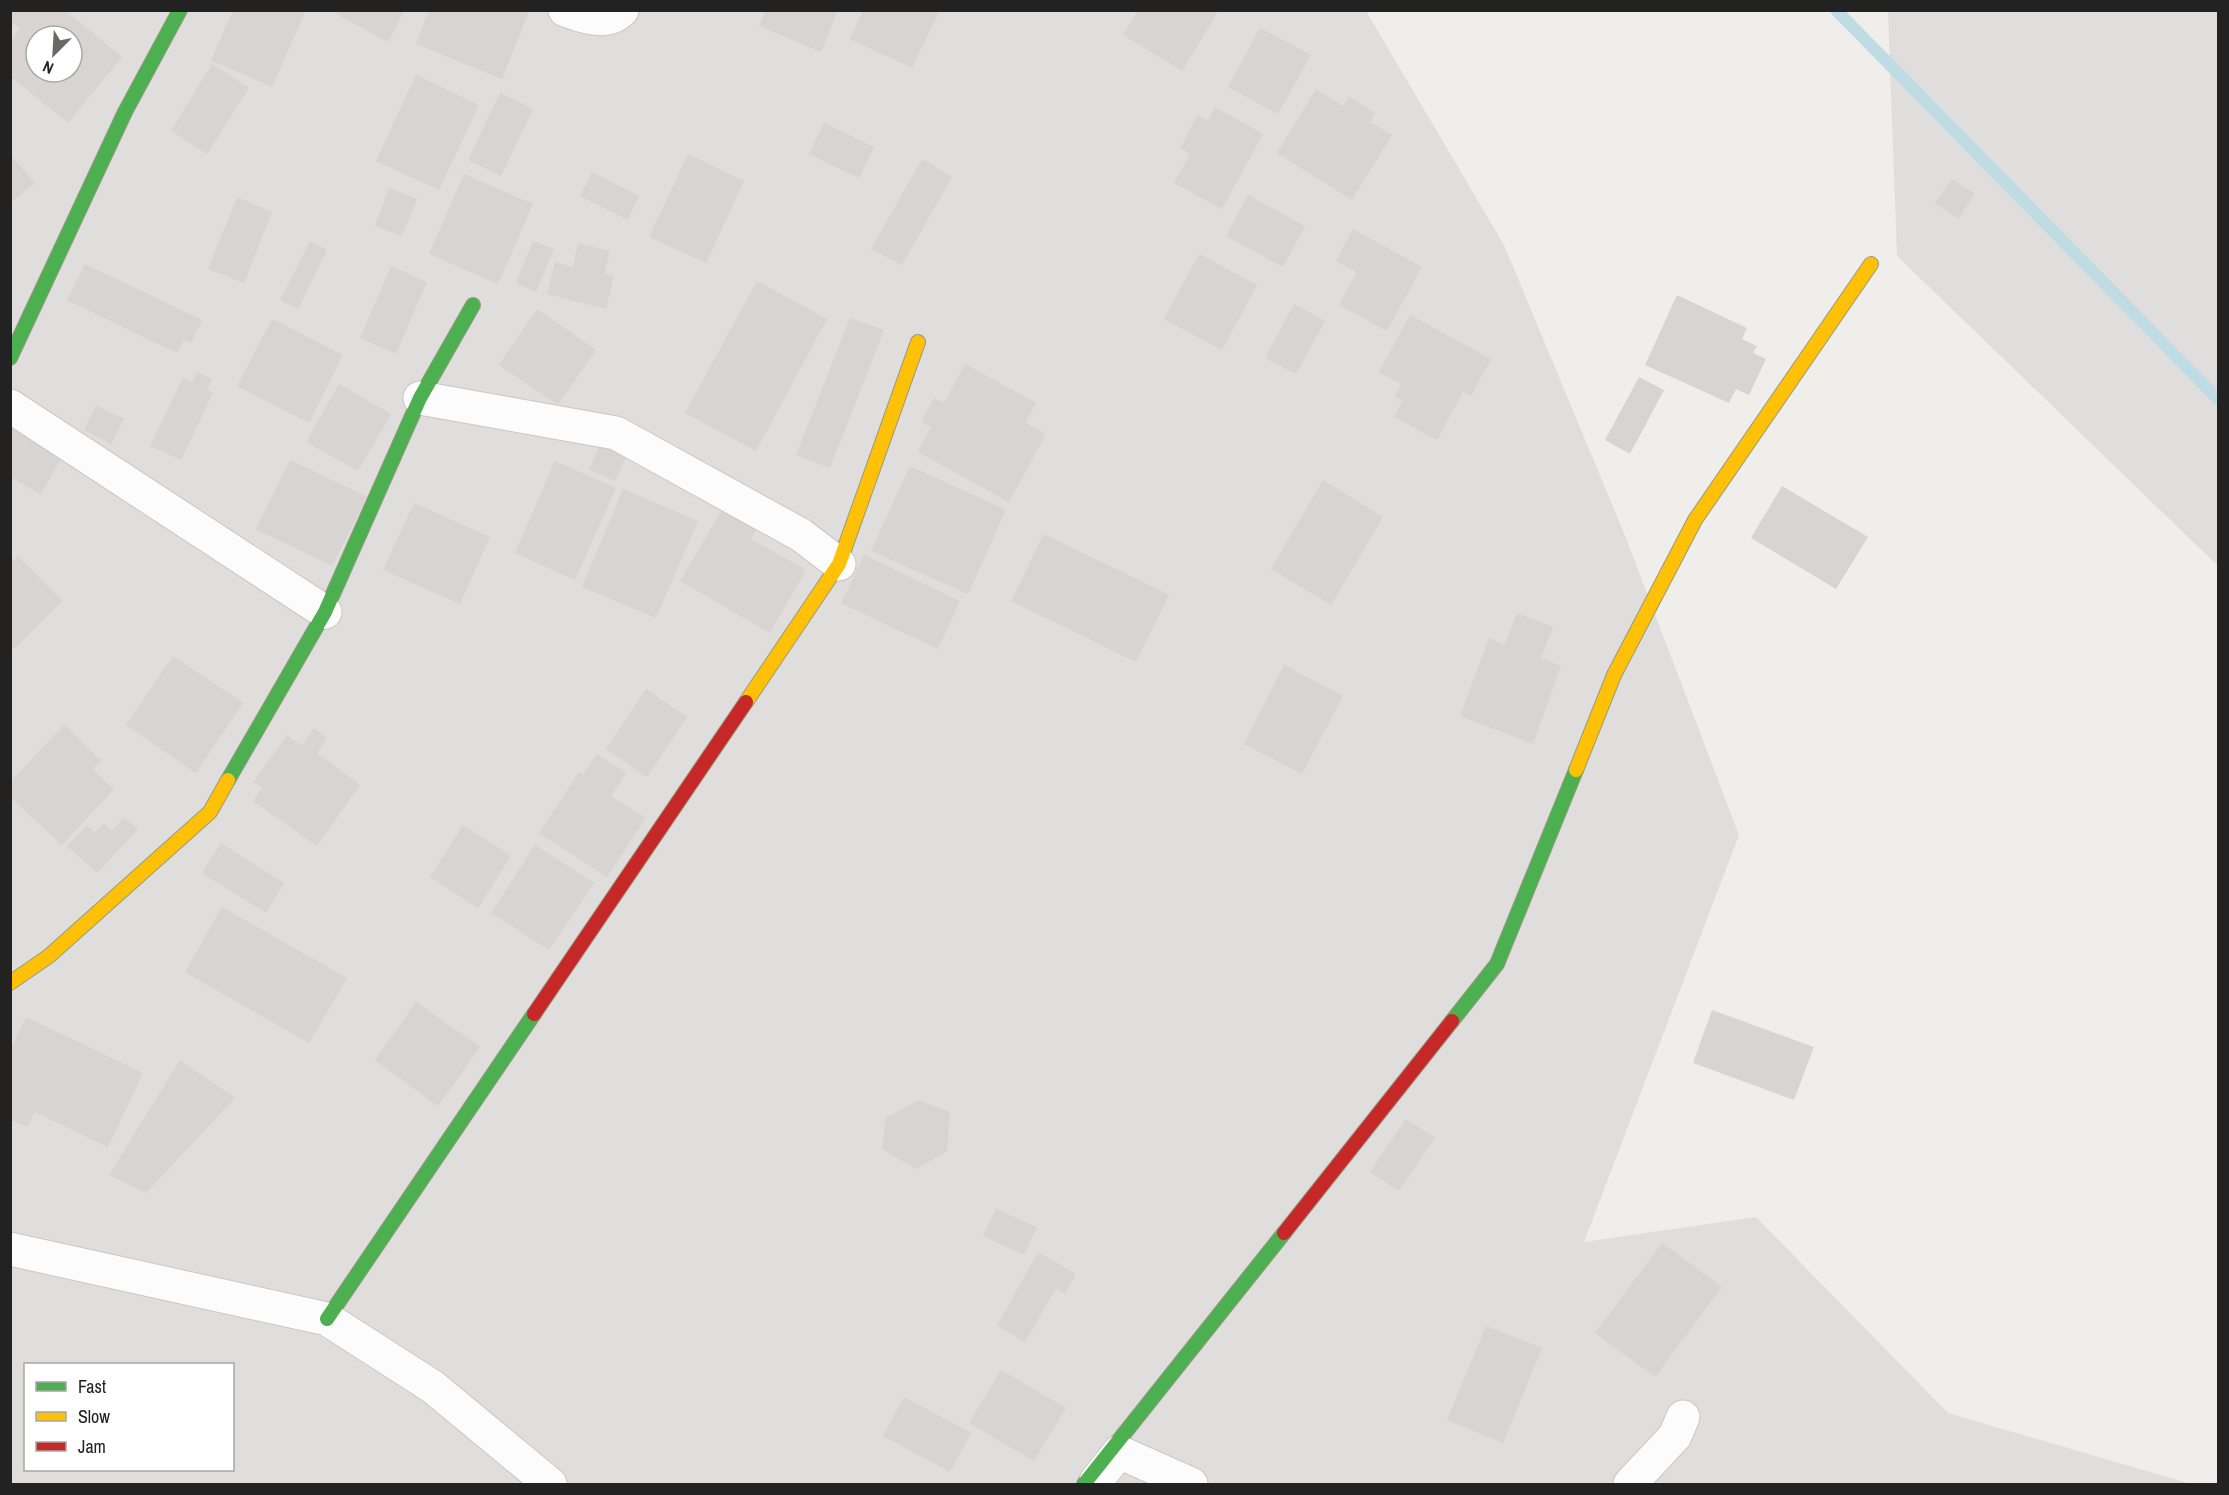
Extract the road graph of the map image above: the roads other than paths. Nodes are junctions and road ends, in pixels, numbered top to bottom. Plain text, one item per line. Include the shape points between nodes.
1 (180, 10) edge
2 (565, 10) edge
3 (622, 10) edge
4 (1871, 264) dead end
5 (472, 305) dead end
6 (918, 342) dead end
7 (10, 358) edge
8 (420, 398) junction
9 (10, 406) edge
10 (838, 564) junction
11 (325, 612) junction
12 (10, 983) edge
13 (10, 1249) edge
14 (327, 1319) junction
15 (1683, 1417) dead end
16 (550, 1485) edge
17 (1084, 1485) edge
18 (1092, 1485) edge
19 (1191, 1485) edge
20 (1630, 1485) edge

1 - 7 street via 125,112
2 - 3 street via 595,19 618,15
4 - 17 street via 1695,520 1614,675 1497,964
5 - 8 street
6 - 10 street
8 - 10 street via 616,433 801,535
8 - 11 street
9 - 11 street
10 - 14 street
11 - 12 street via 210,812 49,956
13 - 14 street
14 - 16 street via 433,1387
15 - 20 street via 1675,1436
18 - 19 street via 1119,1452

